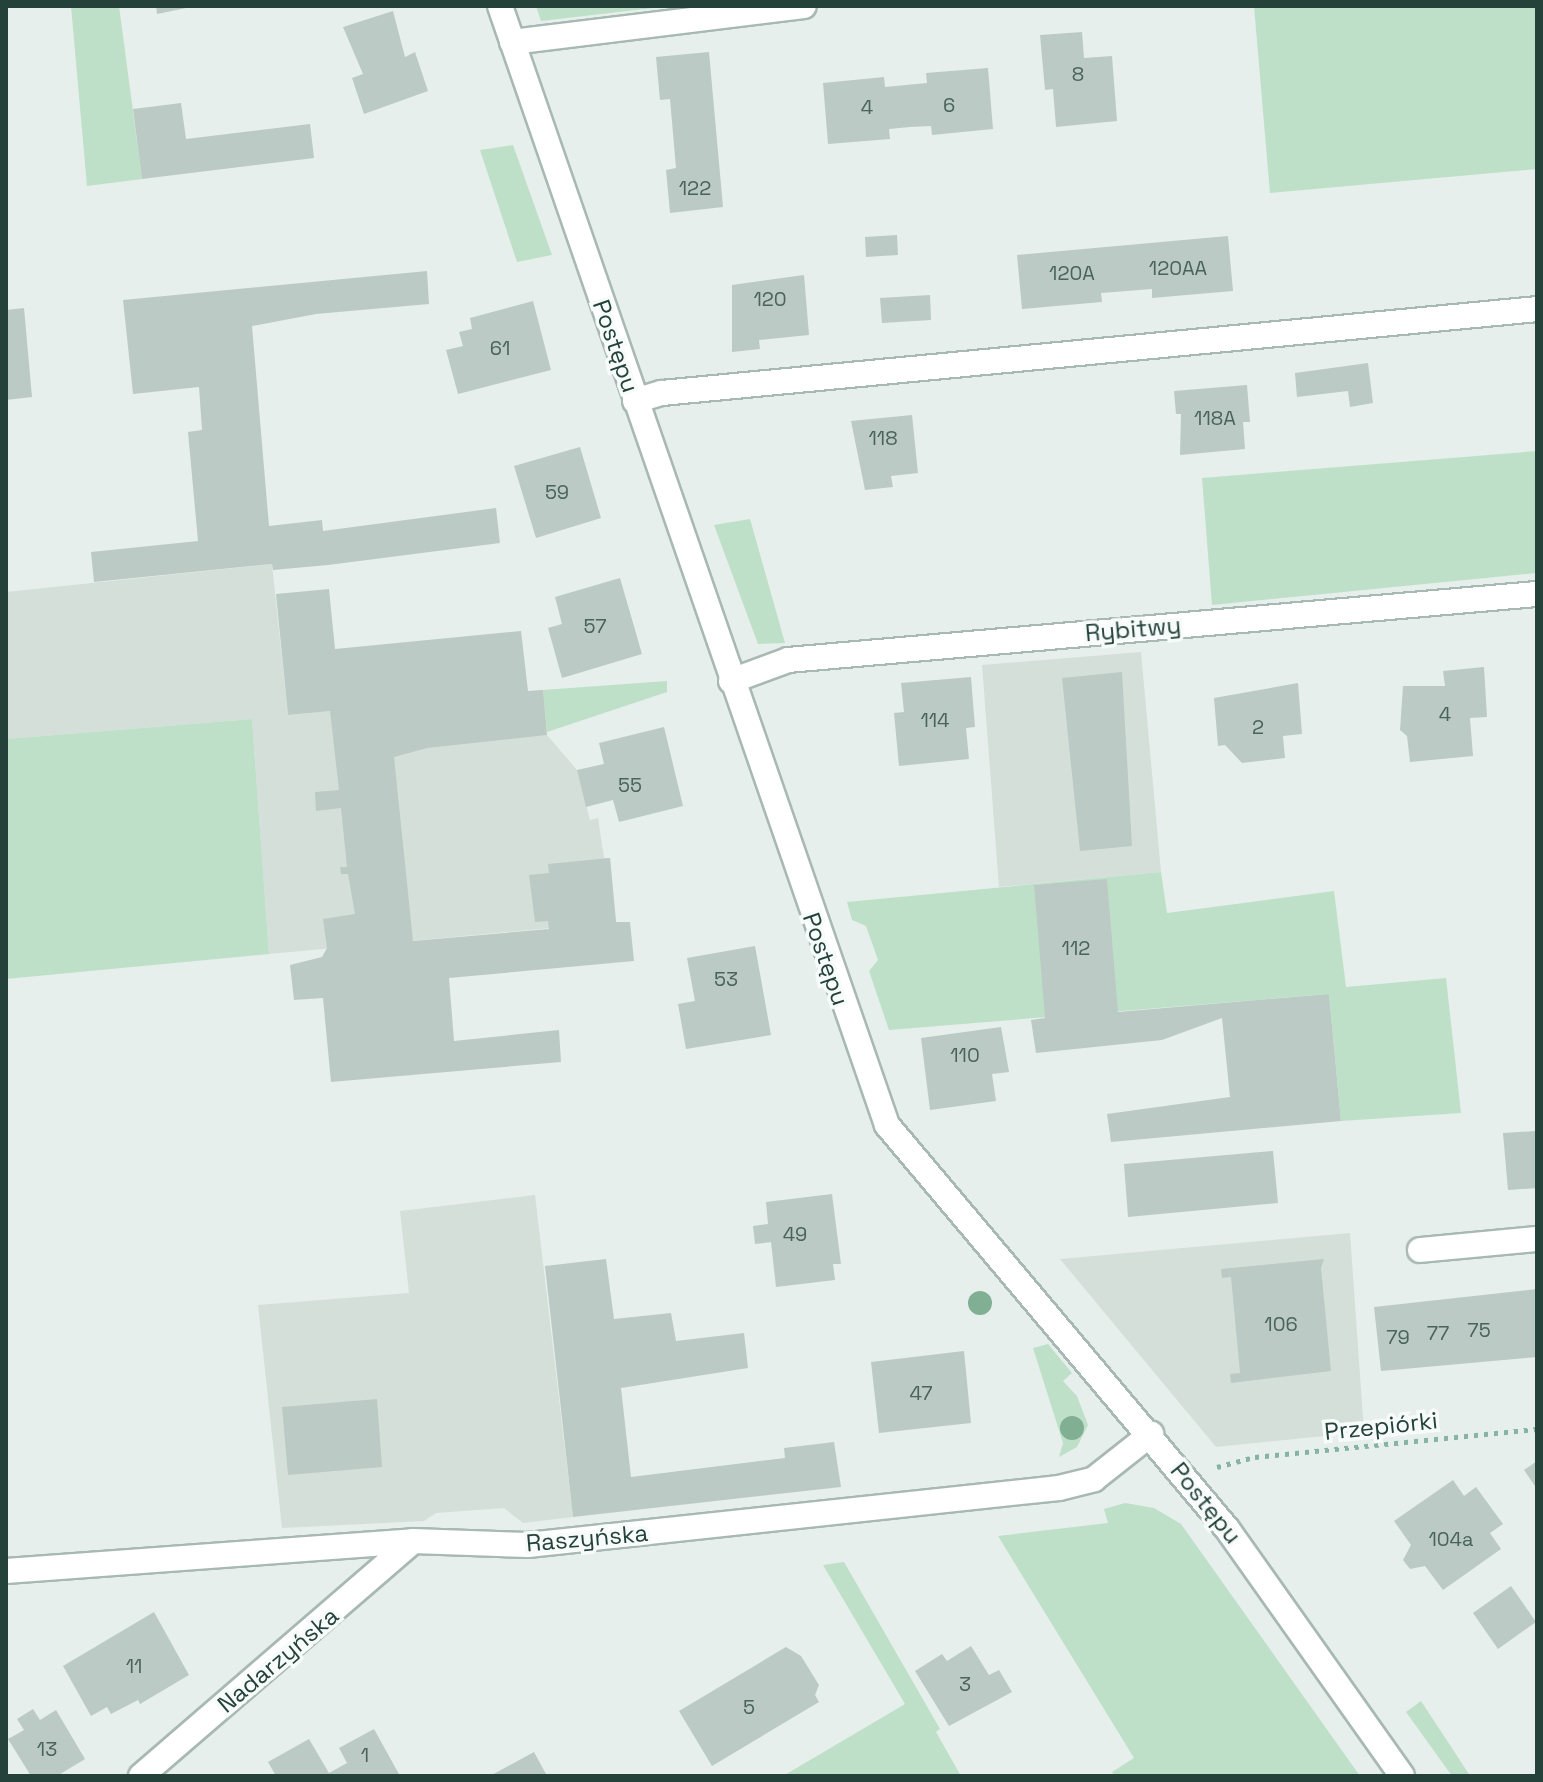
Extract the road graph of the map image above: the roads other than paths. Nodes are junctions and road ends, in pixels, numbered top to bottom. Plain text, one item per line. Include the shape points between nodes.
1 (500, 6) edge
2 (804, 6) edge
3 (512, 42) junction
4 (1537, 309) edge
5 (635, 401) junction
6 (1537, 594) edge
7 (731, 681) junction
8 (1537, 1239) edge
9 (1420, 1250) dead end
10 (1151, 1434) junction
11 (413, 1541) junction
12 (6, 1571) edge
13 (141, 1776) edge
14 (1402, 1776) edge

1 - 3 street, Postępu
2 - 3 street
3 - 5 street, Postępu
4 - 5 street via 677,391
5 - 7 street, Postępu
6 - 7 street, Rybitwy via 788,660
7 - 10 street, Postępu via 887,1125
8 - 9 street
10 - 11 street, Raszyńska via 1094,1479 1059,1488 593,1540 528,1545
10 - 14 street, Postępu via 1295,1618
11 - 12 street, Raszyńska
11 - 13 street, Nadarzyńska

